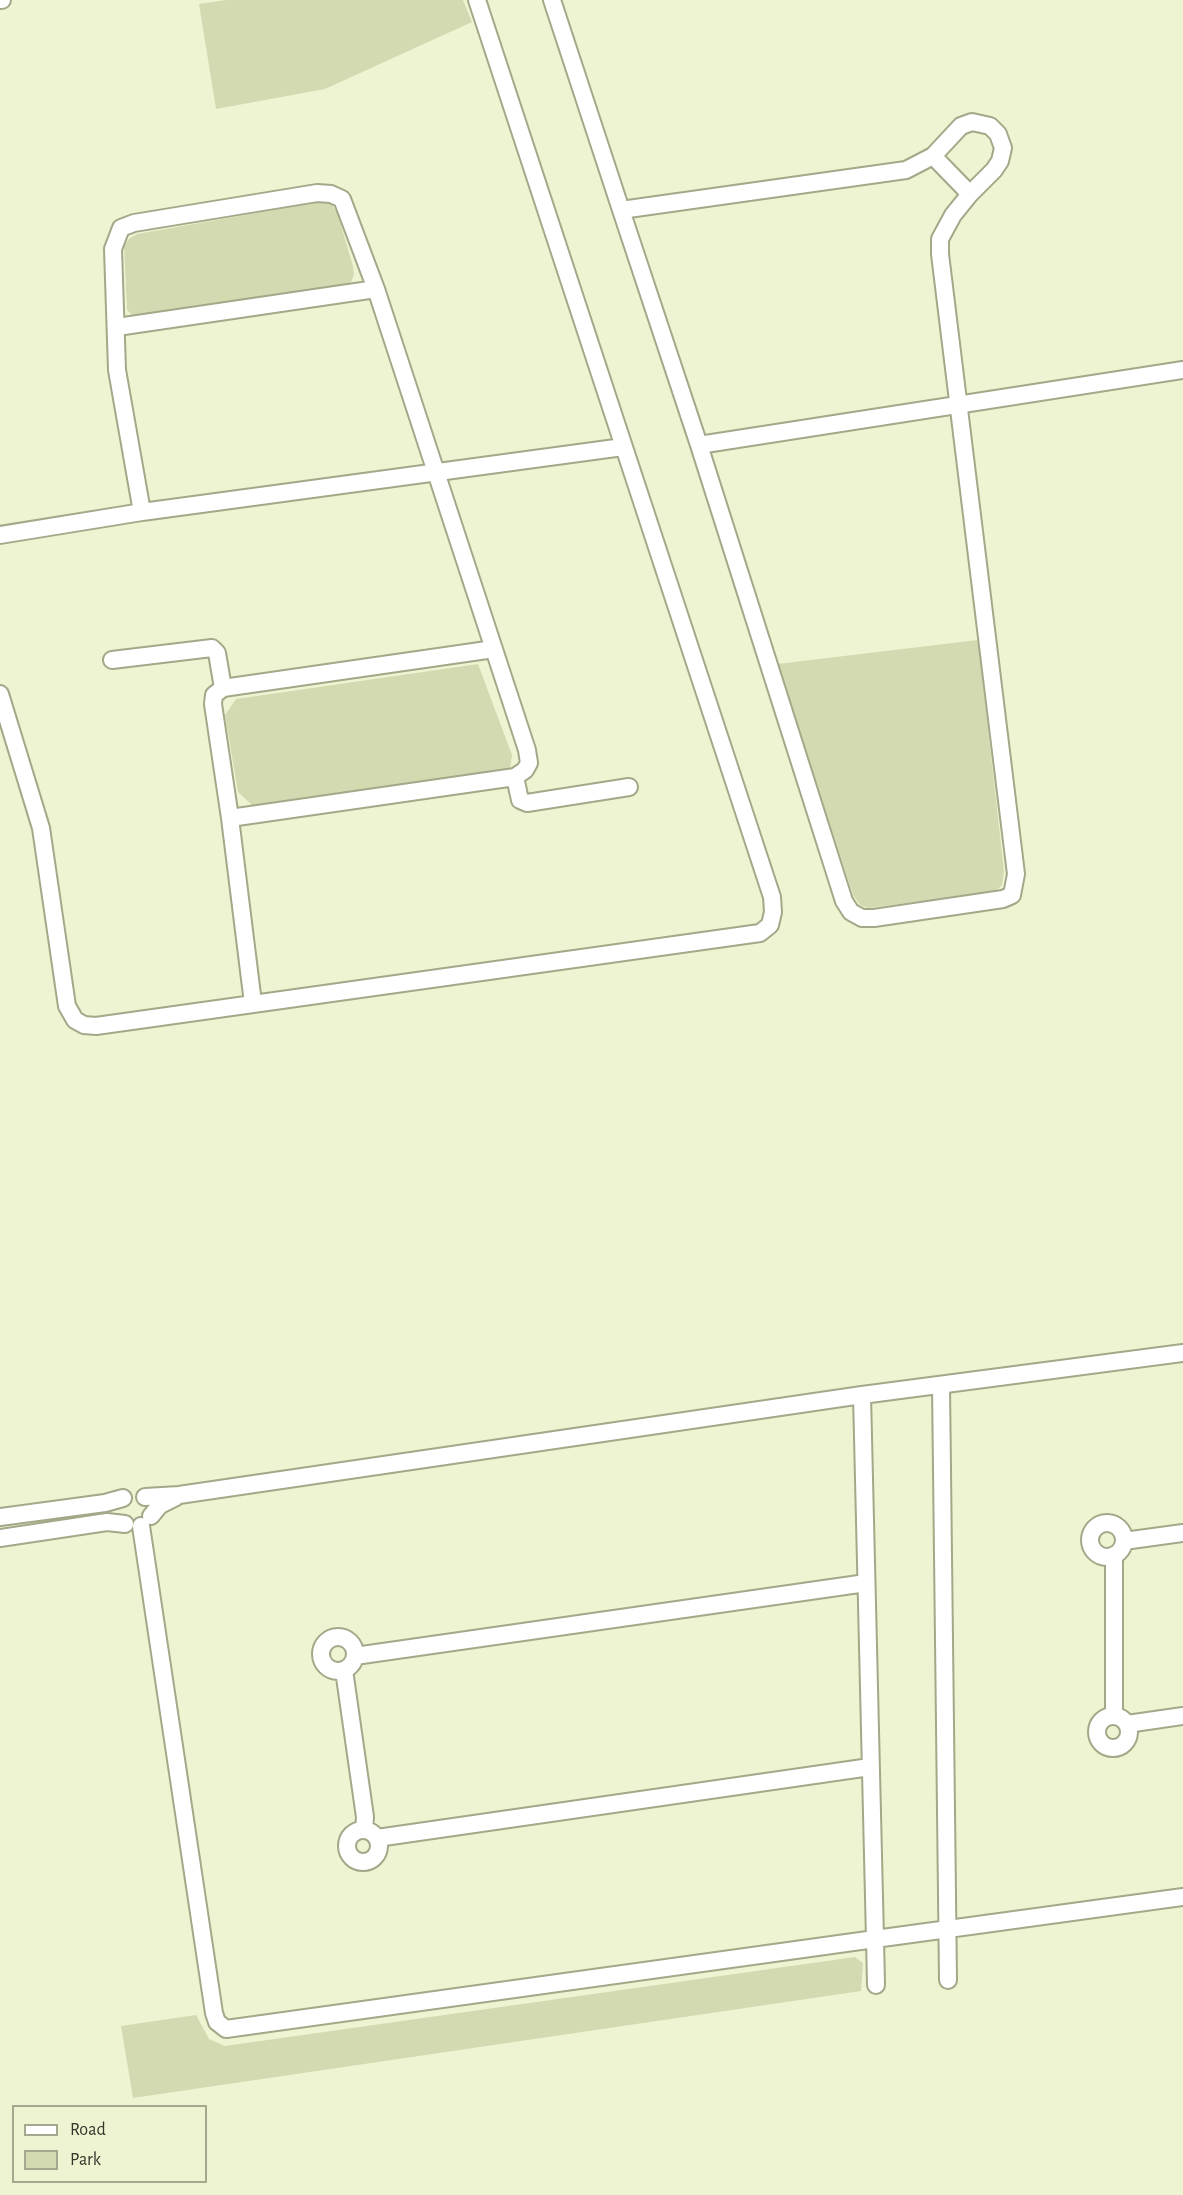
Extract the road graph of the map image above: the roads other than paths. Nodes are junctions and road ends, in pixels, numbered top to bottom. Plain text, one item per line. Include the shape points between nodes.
1 (477, 0) edge
2 (552, 0) edge
3 (566, 0) edge
4 (563, 33) junction
5 (933, 156) junction
6 (970, 194) junction
7 (621, 210) junction
8 (376, 289) junction
9 (117, 327) junction
10 (1183, 370) edge
11 (958, 404) junction
12 (699, 445) junction
13 (623, 447) junction
14 (435, 472) junction
15 (142, 512) junction
16 (0, 535) edge
17 (494, 649) junction
18 (112, 660) dead end
19 (223, 688) junction
20 (0, 694) edge
21 (515, 777) junction
22 (629, 787) dead end
23 (231, 818) junction
24 (253, 1002) junction
25 (1183, 1353) edge
26 (941, 1385) junction
27 (862, 1395) junction
28 (179, 1495) junction
29 (145, 1497) junction
30 (123, 1498) junction
31 (0, 1517) edge
32 (139, 1522) junction
33 (1183, 1533) edge
34 (0, 1538) edge
35 (1124, 1541) junction
36 (1114, 1556) junction
37 (866, 1583) junction
38 (354, 1656) junction
39 (344, 1670) junction
40 (1183, 1716) edge
41 (870, 1767) junction
42 (1183, 1897) edge
43 (947, 1930) junction
44 (875, 1939) junction
45 (948, 1980) dead end
46 (876, 1985) dead end

1 - 13 street
2 - 4 street
3 - 4 street
4 - 7 street
5 - 6 street
5 - 6 street via 961,126 972,122 990,126 998,134 1003,148 1000,160
5 - 7 street via 906,170
6 - 11 street via 940,239
7 - 12 street
8 - 9 street
8 - 9 street via 342,199 317,193 121,228 113,249
8 - 14 street
9 - 15 street via 117,370
10 - 11 street
11 - 12 street
11 - 12 street via 1016,874 1012,895 1003,899 874,918 861,918 851,912
13 - 14 street
13 - 24 street via 772,897 770,925 760,933
14 - 15 street
14 - 17 street
15 - 16 street
17 - 19 street
17 - 21 street via 527,750 529,763
18 - 19 street via 212,648 217,653
19 - 23 street via 214,695 213,704
20 - 24 street via 41,828 67,1006 75,1020 96,1026
21 - 22 street via 520,800 528,803
21 - 23 street
23 - 24 street
25 - 26 street
26 - 27 street
26 - 43 street
27 - 28 street
27 - 37 street
28 - 29 street
28 - 32 street
29 - 30 street via 134,1494
29 - 32 street via 151,1506
30 - 31 street
30 - 32 street via 118,1514
32 - 34 street via 107,1522
32 - 44 street via 214,2013 226,2029
33 - 35 street
35 - 36 street
35 - 36 street via 1121,1530 1112,1523 1101,1524 1092,1532 1093,1549 1102,1556
36 - 40 street via 1120,1720
37 - 38 street
37 - 41 street
38 - 39 street
38 - 39 street via 352,1645 342,1638 331,1639 322,1647 321,1658 327,1668
39 - 41 street via 365,1818 371,1834
41 - 44 street
42 - 43 street
43 - 44 street
43 - 45 street
44 - 46 street

